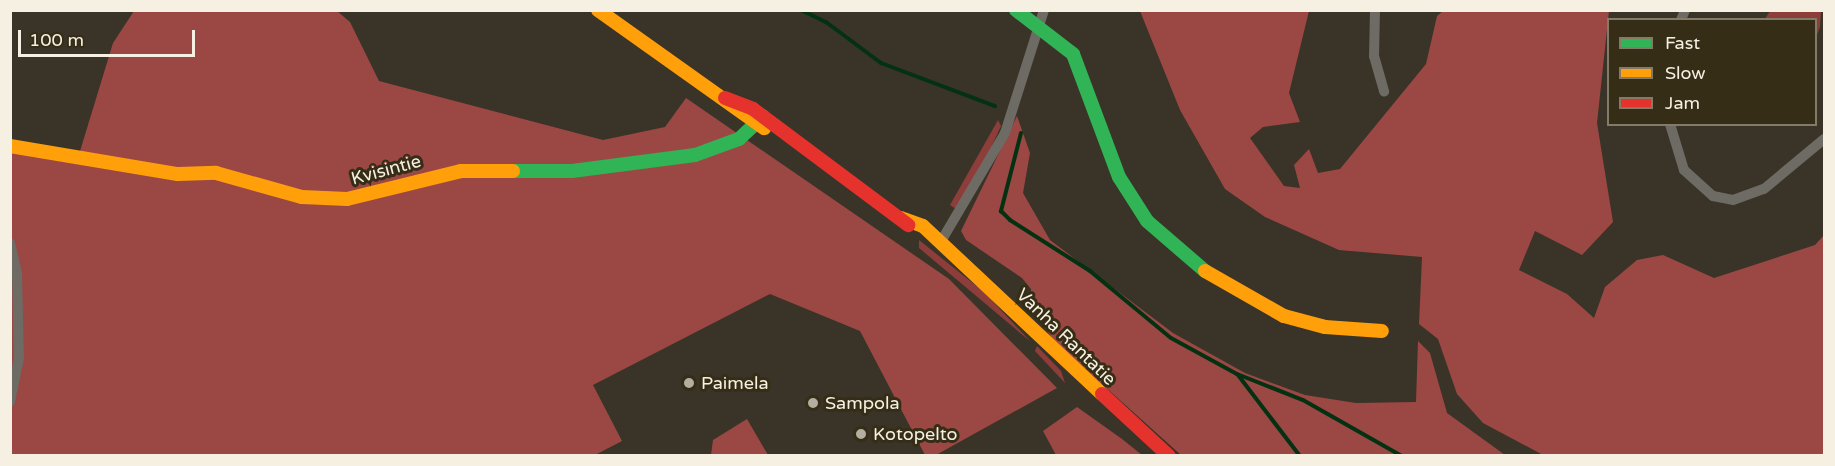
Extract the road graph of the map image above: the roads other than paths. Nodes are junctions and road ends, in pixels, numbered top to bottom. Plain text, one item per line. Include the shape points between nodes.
1 (598, 10) edge
2 (1016, 10) edge
3 (1044, 10) edge
4 (1375, 10) edge
5 (1042, 28) junction
6 (1384, 92) dead end
7 (760, 121) junction
8 (1671, 126) edge
9 (1824, 139) edge
10 (10, 146) edge
11 (10, 243) edge
12 (940, 243) junction
13 (1382, 331) dead end
14 (10, 402) edge
15 (1168, 456) edge

1 - 7 street, Vanha Rantatie
2 - 5 street
3 - 5 street
4 - 6 street via 1374,56
5 - 12 street via 1005,133
5 - 13 street via 1073,54 1119,177 1147,220 1176,249 1222,284 1284,316 1324,327
7 - 10 street, Kvisintie via 712,150 648,164 461,171 347,199 302,197 253,179 216,173 178,174
7 - 12 street, Vanha Rantatie via 901,218 923,226
8 - 9 street via 1684,170 1713,196 1733,200 1764,189
11 - 14 street via 17,273 19,358
12 - 15 street, Vanha Rantatie

